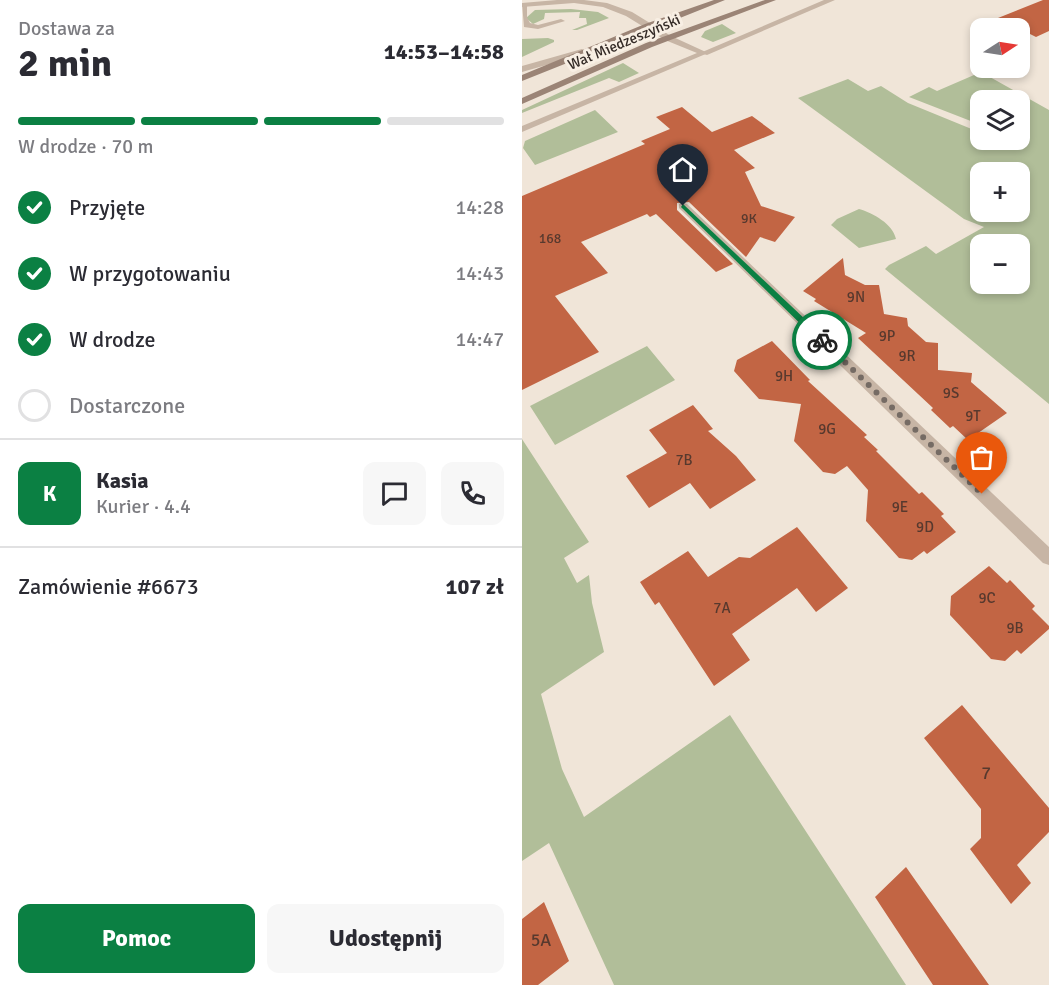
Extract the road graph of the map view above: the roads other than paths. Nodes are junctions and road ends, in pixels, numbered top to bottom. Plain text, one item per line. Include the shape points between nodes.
1 (722, 0) edge
2 (772, 0) edge
3 (831, 0) edge
4 (522, 5) edge
5 (561, 21) dead end
6 (648, 26) junction
7 (668, 38) junction
8 (582, 52) junction
9 (704, 53) junction
10 (682, 62) junction
11 (522, 69) edge
12 (522, 78) edge
13 (522, 101) edge
14 (522, 129) edge
15 (683, 206) dead end
16 (1049, 558) edge

1 - 6 main road, Wał Miedzeszyński
2 - 7 main road, Wał Miedzeszyński
3 - 9 street
4 - 5 street via 527,25 538,27
4 - 6 street via 557,1 594,3 629,14
6 - 7 street
6 - 8 main road, Wał Miedzeszyński
7 - 9 street
7 - 10 street via 680,52
7 - 13 main road, Wał Miedzeszyński
8 - 11 street
8 - 12 main road, Wał Miedzeszyński
9 - 10 street
10 - 14 street
15 - 16 street

